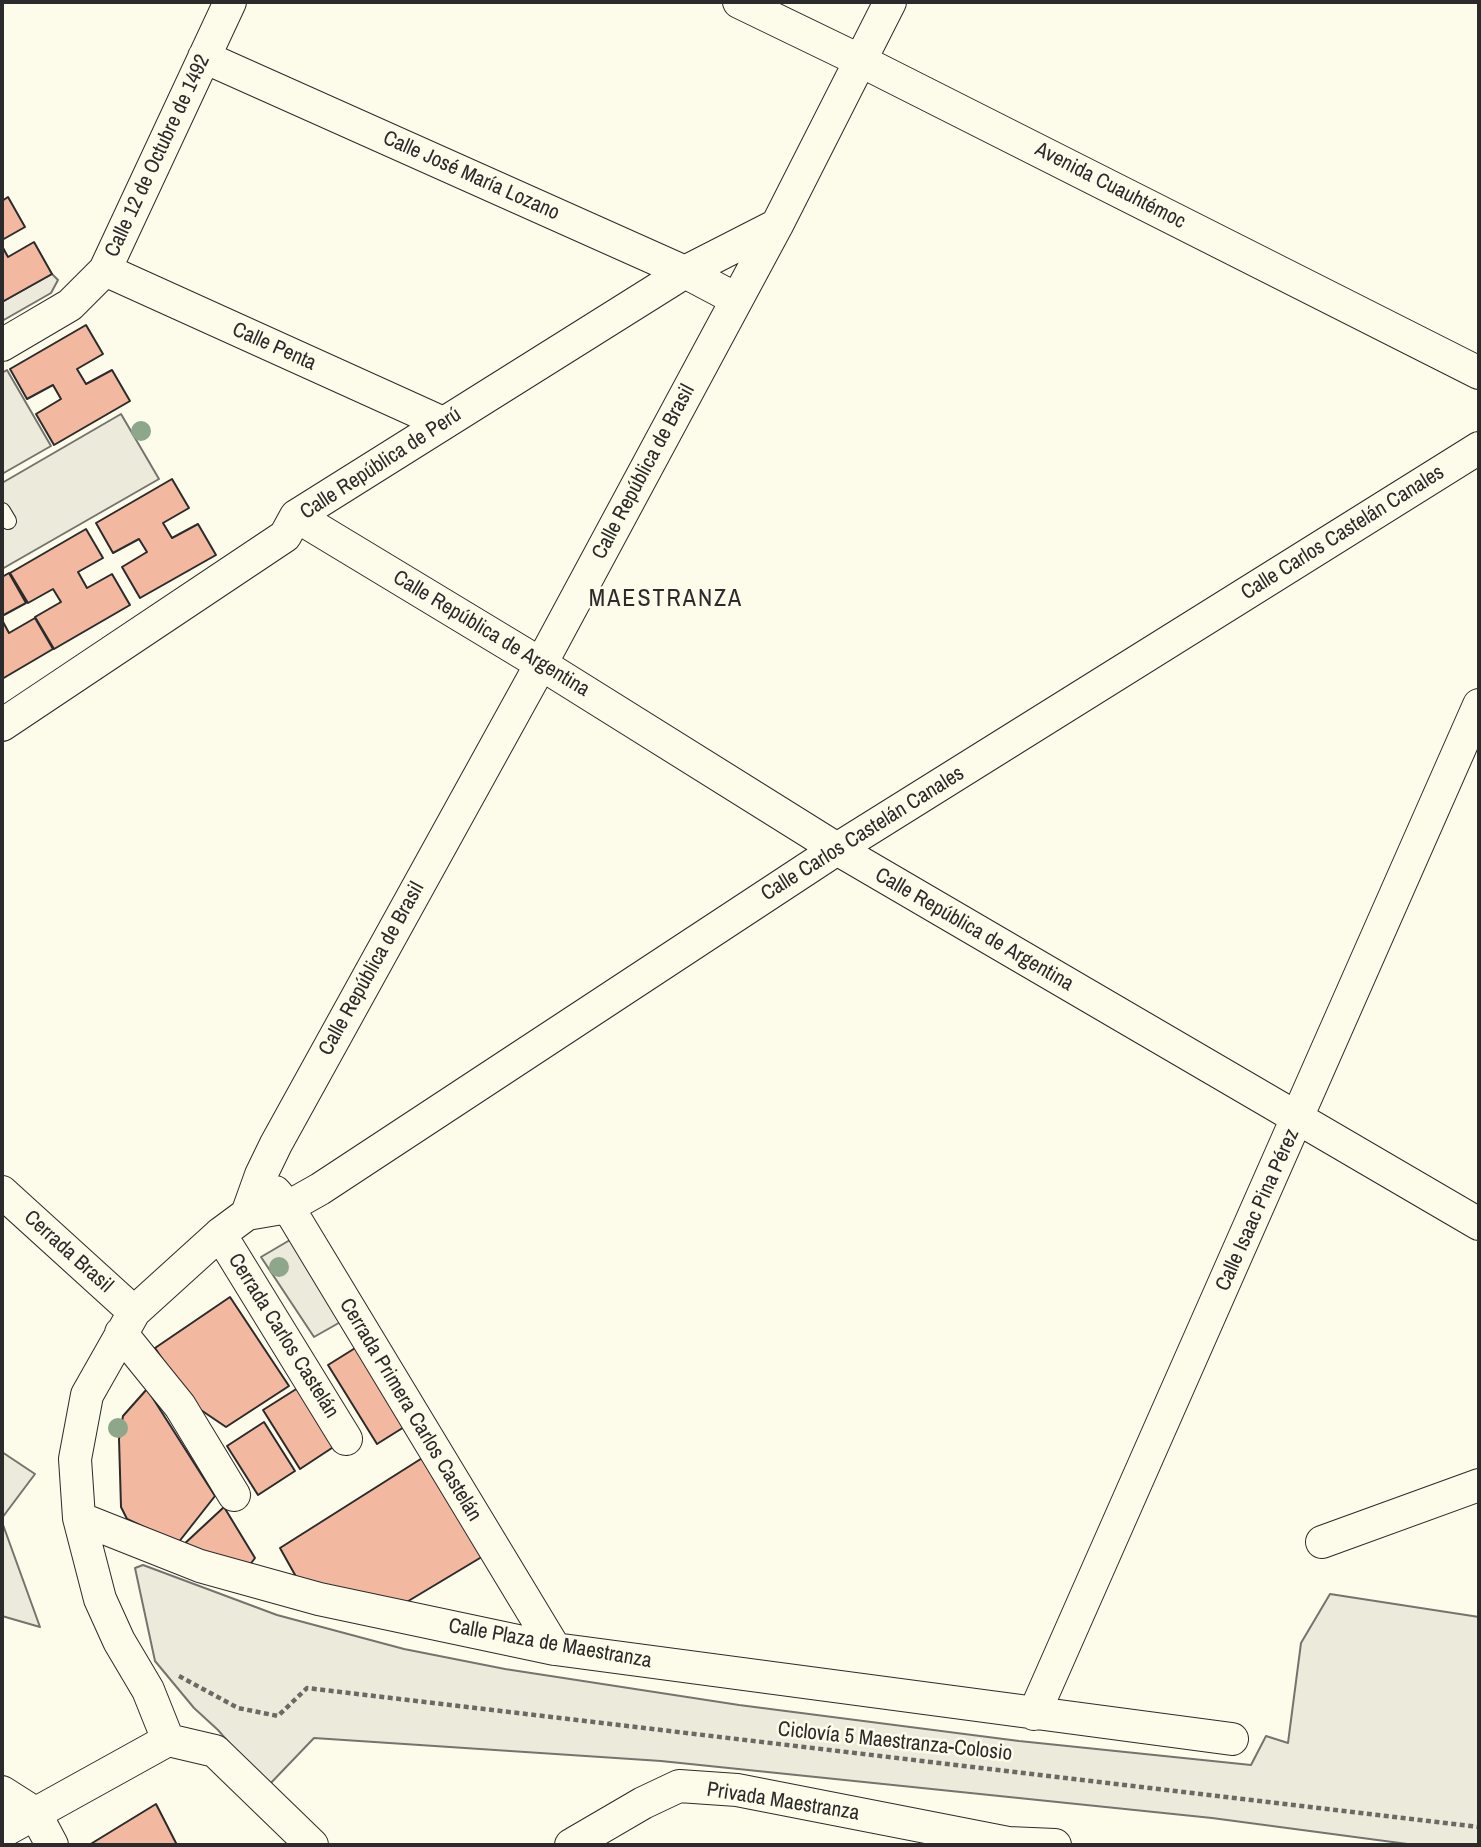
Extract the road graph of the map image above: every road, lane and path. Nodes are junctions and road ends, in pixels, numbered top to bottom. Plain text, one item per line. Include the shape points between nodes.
1 (230, 2) edge
2 (739, 2) edge
3 (890, 2) edge
4 (204, 57) junction
5 (861, 61) junction
6 (777, 225) junction
7 (105, 270) junction
8 (685, 272) junction
9 (736, 299) junction
10 (2, 345) edge
11 (1479, 373) edge
12 (443, 423) junction
13 (1479, 448) edge
14 (296, 516) junction
15 (541, 664) junction
16 (1479, 705) edge
17 (2, 725) edge
18 (837, 849) junction
19 (1298, 1119) junction
20 (261, 1175) junction
21 (2, 1192) edge
22 (288, 1207) junction
23 (247, 1214) junction
24 (1479, 1224) edge
25 (220, 1234) junction
26 (128, 1323) junction
27 (346, 1439) dead end
28 (1479, 1485) edge
29 (233, 1495) dead end
30 (79, 1518) junction
31 (1322, 1542) dead end
32 (555, 1649) junction
33 (170, 1671) dead end
34 (1034, 1714) junction
35 (1232, 1738) dead end
36 (168, 1740) junction
37 (2, 1792) edge
38 (35, 1813) junction
39 (1479, 1827) edge
40 (2, 1832) edge
41 (1009, 1844) edge
42 (52, 1845) edge
43 (312, 1845) edge
44 (571, 1845) edge
45 (1055, 1845) edge

1 - 4 street, Calle 12 de Octubre de 1492
2 - 5 street, Avenida Cuauhtémoc
3 - 5 street, Calle República de Brasil
4 - 7 street, Calle 12 de Octubre de 1492
4 - 8 street, Calle José María Lozano
5 - 6 street, Calle República de Brasil
5 - 11 street, Avenida Cuauhtémoc
6 - 8 street, Calle República de Perú
6 - 9 street, Calle República de Brasil
7 - 10 street, Calle 12 de Octubre de 1492 via 70,305
7 - 12 street, Calle Penta
8 - 9 street, Calle José María Lozano
8 - 12 street, Calle República de Perú
9 - 15 street, Calle República de Brasil
12 - 14 street, Calle República de Perú
13 - 18 street, Calle Carlos Castelán Canales
14 - 15 street, Calle República de Argentina
14 - 17 street, Calle República de Perú via 285,536
15 - 18 street, Calle República de Argentina
15 - 20 street, Calle República de Brasil
16 - 19 street, Calle Isaac Pina Pérez
18 - 19 street, Calle República de Argentina
18 - 22 street, Calle Carlos Castelán Canales
19 - 24 street, Calle República de Argentina
19 - 34 street, Calle Isaac Pina Pérez
20 - 22 street, Cerrada Primera Carlos Castelán
20 - 23 street
21 - 26 street, Cerrada Brasil
22 - 23 street, Calle Carlos Castelán Canales
22 - 32 street, Cerrada Primera Carlos Castelán
23 - 25 street, Calle Carlos Castelán Canales
25 - 26 street, Calle Carlos Castelán Canales
25 - 27 street, Cerrada Carlos Castelán
26 - 29 street, Cerrada Brasil
26 - 30 street, Calle Carlos Castelán Canales via 87,1395 75,1459
28 - 31 street
30 - 32 street, Calle Plaza de Maestranza via 200,1566 319,1599
30 - 36 street, Calle Carlos Castelán Canales via 100,1599 148,1690
32 - 34 street, Calle Plaza de Maestranza
33 - 39 path, Ciclovía 5 Maestranza-Colosio via 238,1709 278,1716 307,1688
34 - 35 street, Calle Plaza de Maestranza
36 - 38 street
36 - 43 street via 215,1751
37 - 38 street
38 - 40 street
38 - 42 street
41 - 44 street, Privada Maestranza via 737,1790 680,1786 643,1802
41 - 45 street, Privada Maestranza

